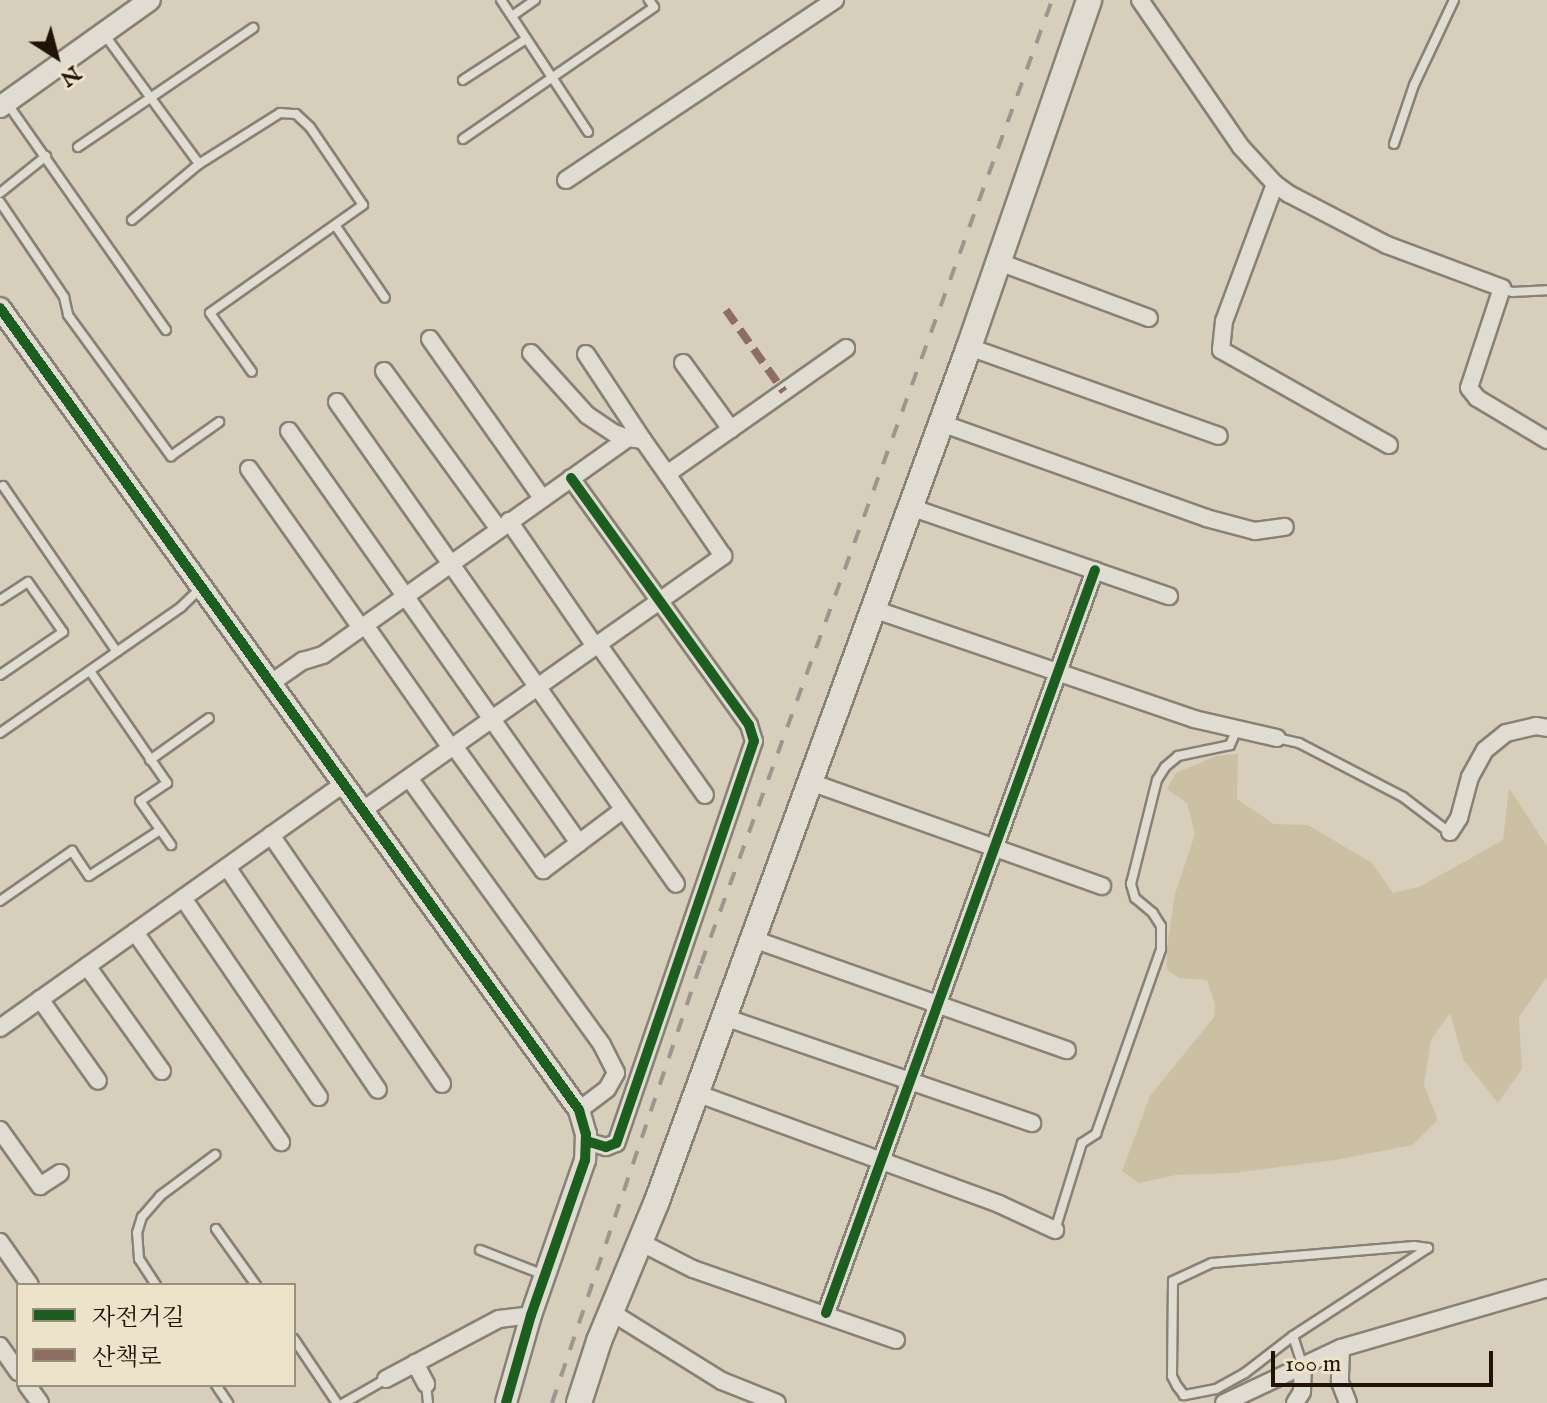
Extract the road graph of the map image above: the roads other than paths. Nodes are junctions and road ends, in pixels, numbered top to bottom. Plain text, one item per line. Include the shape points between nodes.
1 (501, 0) edge
2 (535, 0) edge
3 (649, 0) edge
4 (835, 0) edge
5 (1089, 0) edge
6 (1140, 0) edge
7 (1454, 0) edge
8 (147, 1) edge
9 (512, 16) junction
10 (253, 28) dead end
11 (103, 33) junction
12 (526, 39) junction
13 (552, 79) junction
14 (463, 80) dead end
15 (150, 99) junction
16 (4, 105) edge
17 (588, 132) dead end
18 (463, 139) dead end
19 (1394, 144) dead end
20 (78, 147) dead end
21 (46, 156) junction
22 (199, 164) junction
23 (566, 180) dead end
24 (1275, 184) junction
25 (0, 193) edge
26 (0, 202) edge
27 (132, 220) dead end
28 (335, 225) junction
29 (999, 262) junction
30 (1502, 288) junction
31 (1547, 290) edge
32 (385, 298) dead end
33 (0, 308) edge
34 (1149, 318) dead end
35 (166, 330) dead end
36 (430, 339) dead end
37 (969, 347) junction
38 (846, 348) dead end
39 (531, 353) dead end
40 (586, 354) dead end
41 (683, 363) dead end
42 (384, 371) dead end
43 (252, 372) dead end
44 (337, 402) dead end
45 (219, 422) dead end
46 (941, 423) junction
47 (731, 429) junction
48 (289, 431) dead end
49 (1219, 436) dead end
50 (636, 439) junction
51 (1547, 440) edge
52 (1389, 445) dead end
53 (249, 469) dead end
54 (667, 474) junction
55 (571, 478) junction
56 (3, 486) dead end
57 (542, 498) junction
58 (910, 507) junction
59 (504, 525) junction
60 (1285, 527) dead end
61 (449, 565) junction
62 (1095, 570) junction
63 (202, 588) junction
64 (406, 596) junction
65 (1169, 596) dead end
66 (0, 600) edge
67 (660, 600) junction
68 (873, 609) junction
69 (363, 627) junction
70 (597, 645) junction
71 (117, 652) junction
72 (1058, 670) junction
73 (90, 671) junction
74 (0, 675) edge
75 (271, 683) junction
76 (537, 688) junction
77 (209, 718) dead end
78 (491, 720) junction
79 (1547, 728) edge
80 (1237, 729) junction
81 (0, 733) edge
82 (1277, 738) joint
83 (453, 747) junction
84 (150, 760) junction
85 (409, 778) junction
86 (810, 782) junction
87 (343, 784) junction
88 (705, 795) dead end
89 (363, 810) junction
90 (623, 810) junction
91 (160, 830) junction
92 (1450, 832) joint
93 (271, 835) junction
94 (579, 843) junction
95 (171, 845) dead end
96 (993, 847) junction
97 (227, 867) junction
98 (676, 884) dead end
99 (1102, 886) dead end
100 (183, 898) junction
101 (0, 901) edge
102 (135, 932) junction
103 (753, 939) junction
104 (87, 966) junction
105 (40, 999) junction
106 (937, 1004) junction
107 (724, 1017) junction
108 (0, 1028) edge
109 (1067, 1050) dead end
110 (162, 1071) dead end
111 (98, 1081) dead end
112 (909, 1082) junction
113 (442, 1084) dead end
114 (378, 1090) dead end
115 (696, 1093) junction
116 (319, 1097) dead end
117 (579, 1110) junction
118 (1032, 1123) dead end
119 (0, 1130) edge
120 (586, 1141) junction
121 (281, 1142) dead end
122 (215, 1155) dead end
123 (881, 1159) junction
124 (60, 1173) dead end
125 (216, 1229) dead end
126 (1055, 1230) joint
127 (0, 1242) edge
128 (640, 1242) junction
129 (480, 1250) dead end
130 (545, 1275) junction
131 (29, 1283) edge
132 (155, 1283) edge
133 (255, 1283) edge
134 (1547, 1288) edge
135 (611, 1312) junction
136 (826, 1313) junction
137 (531, 1315) junction
138 (1293, 1336) junction
139 (896, 1340) dead end
140 (296, 1342) edge
141 (0, 1346) edge
142 (1341, 1348) junction
143 (415, 1363) junction
144 (1303, 1367) junction
145 (16, 1369) edge
146 (386, 1379) joint
147 (426, 1384) joint
148 (337, 1403) edge
149 (344, 1403) edge
150 (428, 1403) edge
151 (506, 1403) edge
152 (579, 1403) edge
153 (777, 1403) edge
154 (1224, 1403) edge
155 (1295, 1403) edge
156 (1348, 1403) edge

1 - 9 lane
2 - 9 lane
3 - 13 lane via 654,7
4 - 23 street
5 - 29 main road
6 - 24 street via 1241,147
7 - 19 lane via 1414,85
8 - 11 street
9 - 12 lane
10 - 15 lane
11 - 15 lane
11 - 16 street
12 - 13 lane
12 - 14 lane
13 - 17 lane
13 - 18 lane
15 - 20 lane
15 - 22 lane
16 - 21 lane
21 - 25 lane
21 - 35 lane
22 - 27 lane
22 - 28 lane via 280,113 296,114 363,205
24 - 30 street via 1387,245
24 - 52 street via 1224,321 1221,350
26 - 45 lane via 64,297 68,315 171,456
28 - 32 lane
28 - 43 lane via 210,313
29 - 34 street
29 - 37 main road
30 - 31 lane
30 - 51 street via 1469,388
33 - 63 street
36 - 57 street
37 - 46 main road
37 - 49 street
38 - 47 street
39 - 50 street via 587,415 614,433
40 - 50 street
41 - 47 street
42 - 59 street
44 - 61 street
46 - 58 main road
46 - 60 street via 1206,518 1255,531
47 - 54 street
48 - 64 street
50 - 54 street
50 - 55 street
53 - 69 street
54 - 67 street via 723,556
55 - 57 street
55 - 67 street
56 - 71 lane
57 - 59 street
58 - 62 street
58 - 68 main road
59 - 61 street
59 - 70 street
61 - 64 street
61 - 76 street
62 - 65 street
62 - 72 street
63 - 71 lane
63 - 75 street
64 - 69 street
64 - 78 street
66 - 74 lane via 28,582 63,632
67 - 70 street
67 - 120 street via 749,725 754,741 616,1143 606,1147
68 - 72 street
68 - 86 main road
69 - 75 street
69 - 83 street
70 - 76 street
70 - 88 street
71 - 73 lane
72 - 80 street
72 - 96 street
73 - 81 lane
73 - 84 lane
75 - 87 street
76 - 78 street
76 - 90 street
77 - 84 lane
78 - 83 street
78 - 94 street
79 - 92 street via 1506,733 1485,750
80 - 82 street
80 - 126 lane via 1230,745 1178,756 1157,780 1131,884 1135,898 1161,926 1161,949 1096,1134 1082,1143
82 - 92 lane via 1299,743 1403,797
83 - 85 street
83 - 94 street via 543,870
84 - 91 lane via 167,783 140,801
85 - 89 street
85 - 117 street via 602,1045 616,1073 607,1089
86 - 96 street
86 - 103 main road
87 - 89 street
87 - 93 street
89 - 117 street
90 - 94 street
90 - 98 street
91 - 95 lane
91 - 101 lane via 89,876 72,851
93 - 97 street
93 - 113 street
96 - 99 street
96 - 106 street
97 - 100 street
97 - 114 street
100 - 102 street
100 - 116 street
102 - 104 street
102 - 121 street
103 - 106 street
103 - 107 main road
104 - 105 street
104 - 110 street
105 - 108 street
105 - 111 street
106 - 109 street
106 - 112 street
107 - 112 street
107 - 115 main road
112 - 118 street
112 - 123 street
115 - 123 street
115 - 128 main road
117 - 120 street
119 - 124 street via 40,1186
120 - 130 street via 585,1160
122 - 132 lane via 160,1196 142,1217 139,1259
123 - 126 street
123 - 136 street
125 - 133 lane
127 - 131 street
128 - 135 main road
128 - 136 street via 693,1269
129 - 130 lane
130 - 137 street
134 - 142 street
135 - 152 main road
135 - 153 street via 712,1375
136 - 139 street
137 - 143 street via 499,1319
137 - 151 street
138 - 138 lane via 1216,1389 1184,1395 1172,1376 1173,1281 1212,1263 1428,1248
138 - 144 lane
140 - 148 lane
141 - 145 street
142 - 144 street
142 - 156 street via 1340,1382
143 - 146 street
143 - 147 street
144 - 154 street
144 - 155 street via 1302,1392
146 - 149 lane
147 - 150 lane

